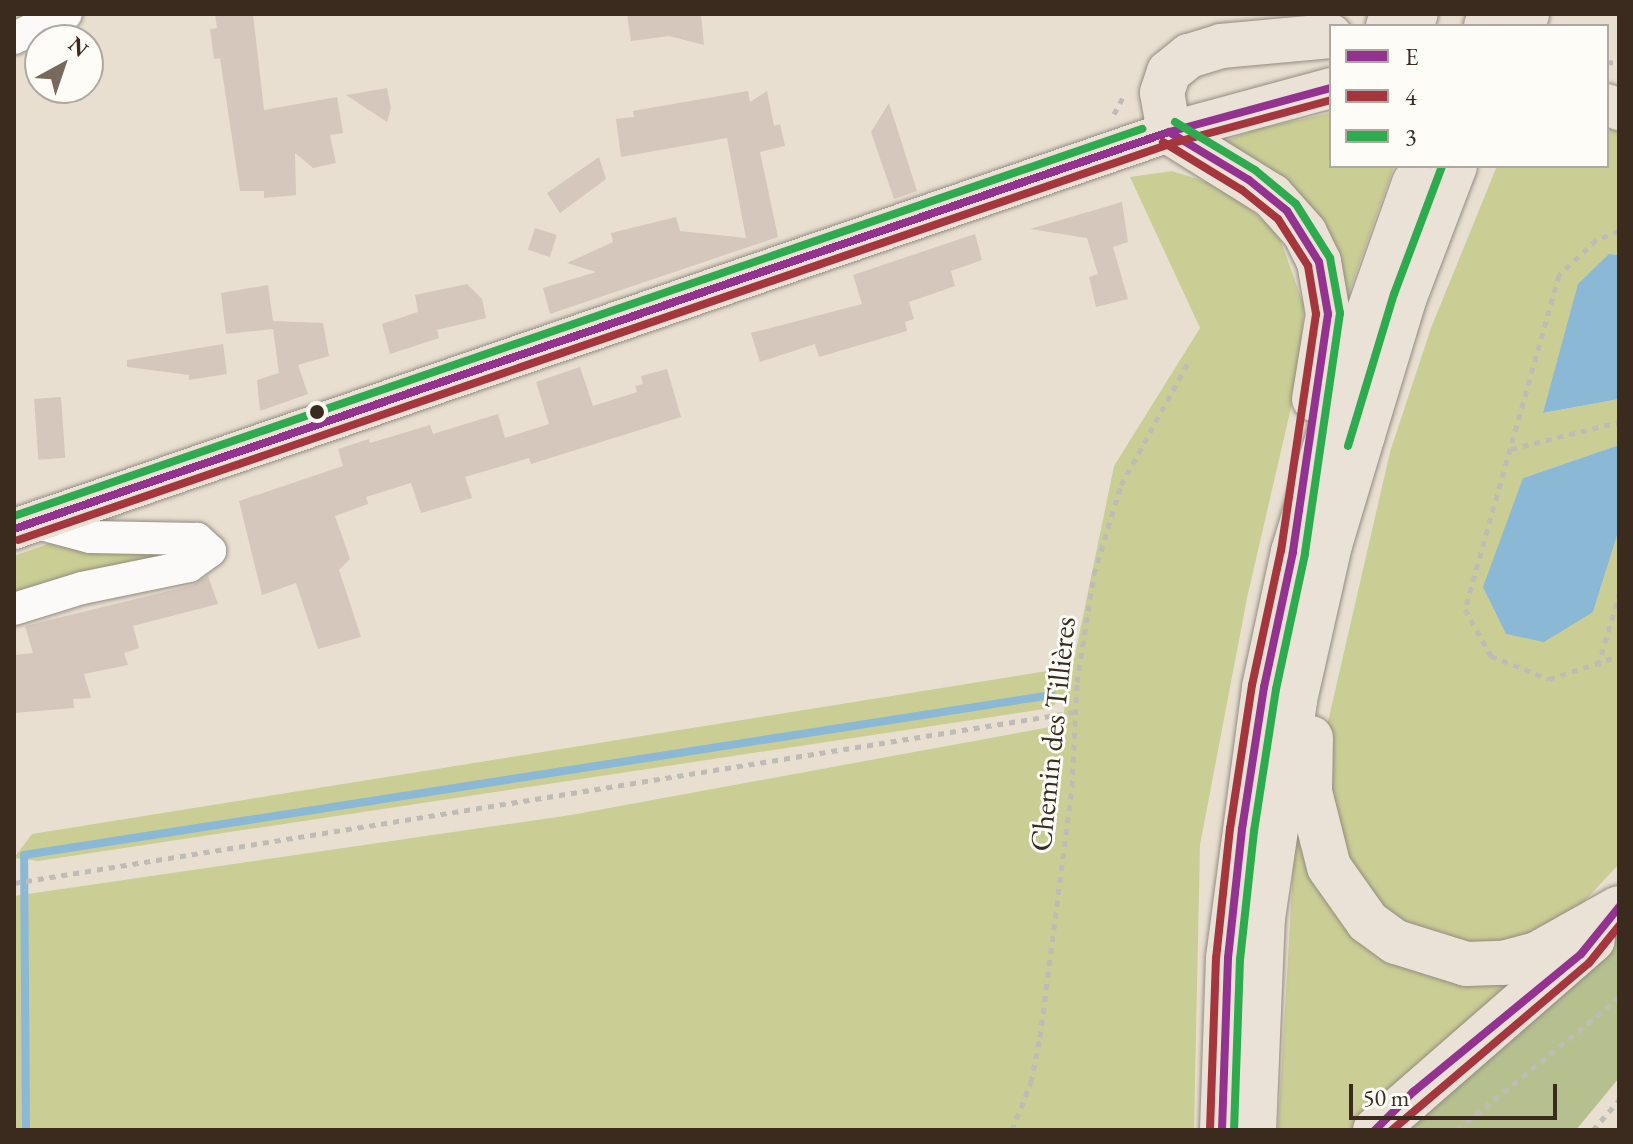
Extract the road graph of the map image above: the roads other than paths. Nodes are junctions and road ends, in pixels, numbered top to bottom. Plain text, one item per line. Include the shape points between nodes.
1 (66, 14) edge
2 (1416, 14) edge
3 (1393, 24) edge
4 (1329, 36) edge
5 (14, 38) edge
6 (1329, 89) edge
7 (1169, 132) junction
8 (1421, 168) edge
9 (1454, 168) edge
10 (24, 526) edge
11 (1312, 548) junction
12 (14, 609) edge
13 (1619, 908) edge
14 (1222, 1130) edge
15 (1254, 1130) edge
16 (1375, 1130) edge

1 - 5 street
2 - 3 highway
4 - 7 highway via 1221,46 1189,56 1169,72 1162,93
6 - 7 main road
7 - 10 main road
7 - 11 highway via 1272,196 1305,233 1319,262 1328,314 1311,409
8 - 11 highway via 1351,361
9 - 11 highway
10 - 12 street via 90,537 197,539 210,551 189,566 82,588
11 - 13 highway via 1310,792 1317,832 1344,894 1368,922 1396,942 1466,964 1503,963 1537,954
11 - 14 highway via 1264,687 1242,829 1228,958
11 - 15 highway via 1263,918
13 - 16 highway via 1581,954 1413,1092

